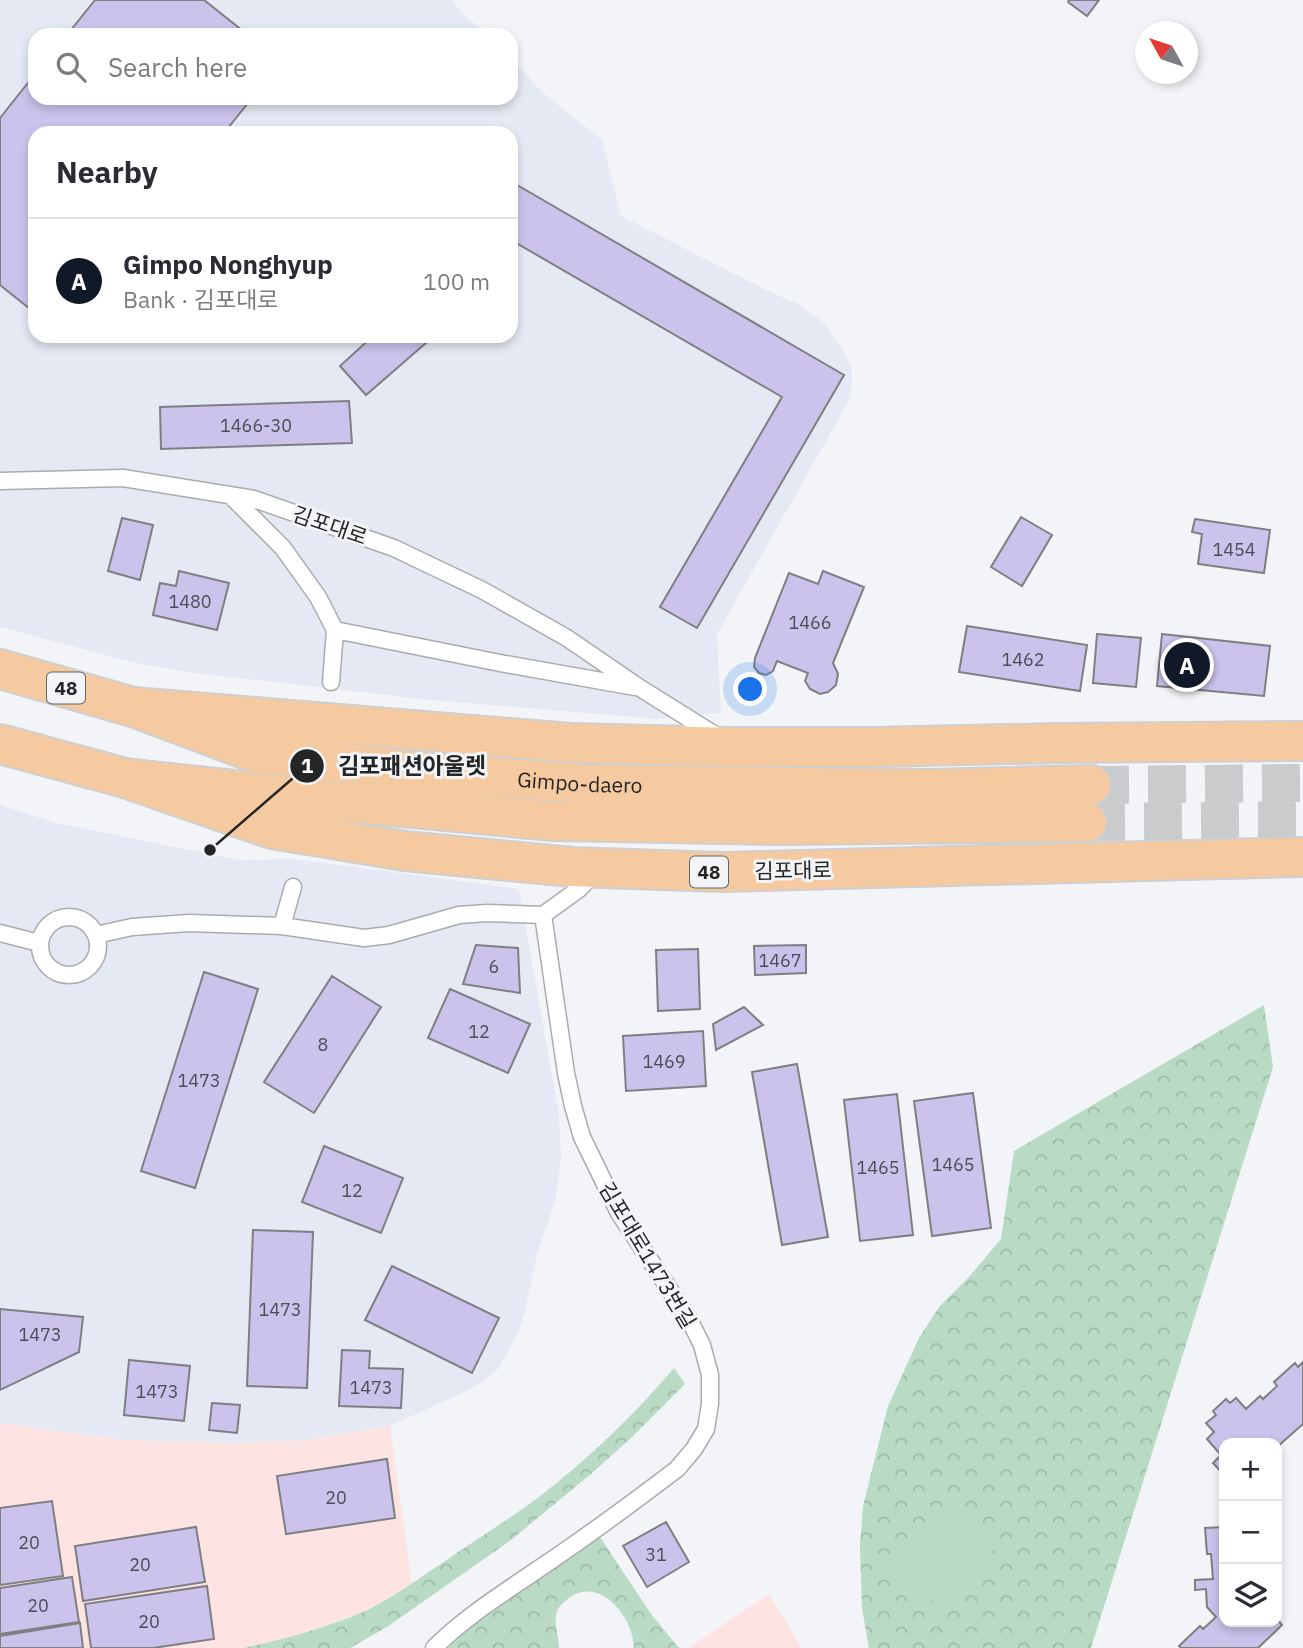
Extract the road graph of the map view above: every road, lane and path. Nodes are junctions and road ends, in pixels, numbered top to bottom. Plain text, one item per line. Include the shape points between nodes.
1 (0, 481) edge
2 (230, 495) junction
3 (335, 630) junction
4 (0, 669) edge
5 (331, 682) dead end
6 (640, 688) junction
7 (133, 707) junction
8 (1303, 741) edge
9 (0, 744) edge
10 (734, 747) junction
11 (125, 778) junction
12 (1091, 785) tunnel mouth
13 (1087, 822) tunnel mouth
14 (1303, 857) edge
15 (599, 868) junction
16 (293, 887) dead end
17 (543, 915) junction
18 (282, 926) junction
19 (0, 933) edge
20 (96, 935) junction
21 (40, 943) junction
22 (434, 1648) edge

1 - 2 lane, 김포대로 via 123,478
2 - 3 lane via 283,548
2 - 6 lane, 김포대로 via 254,499 394,548 567,638
3 - 5 lane
3 - 6 lane
4 - 7 main road, Gimpo-daero / 48
6 - 10 lane, 김포대로
7 - 10 main road, 48 via 571,743
7 - 12 main road, Gimpo-daero / 48 via 256,753 406,770 586,784 930,789
8 - 10 main road, 48
9 - 11 main road, Gimpo-daero / 48
11 - 13 main road, Gimpo-daero / 48 via 554,821 778,825
11 - 15 main road, 김포대로 / 48 via 272,829 405,852
14 - 15 main road, 김포대로 / 48 via 722,872
15 - 17 lane
16 - 18 lane
17 - 18 lane via 459,915 364,937
17 - 22 lane, 김포대로1473번길 via 566,1073 582,1137 619,1213 702,1345 710,1375 710,1404 706,1429 677,1469 484,1605
18 - 20 lane via 158,924
19 - 21 lane
20 - 21 lane via 84,920 64,916 47,926
20 - 21 lane via 97,955 77,974 50,969 40,953

